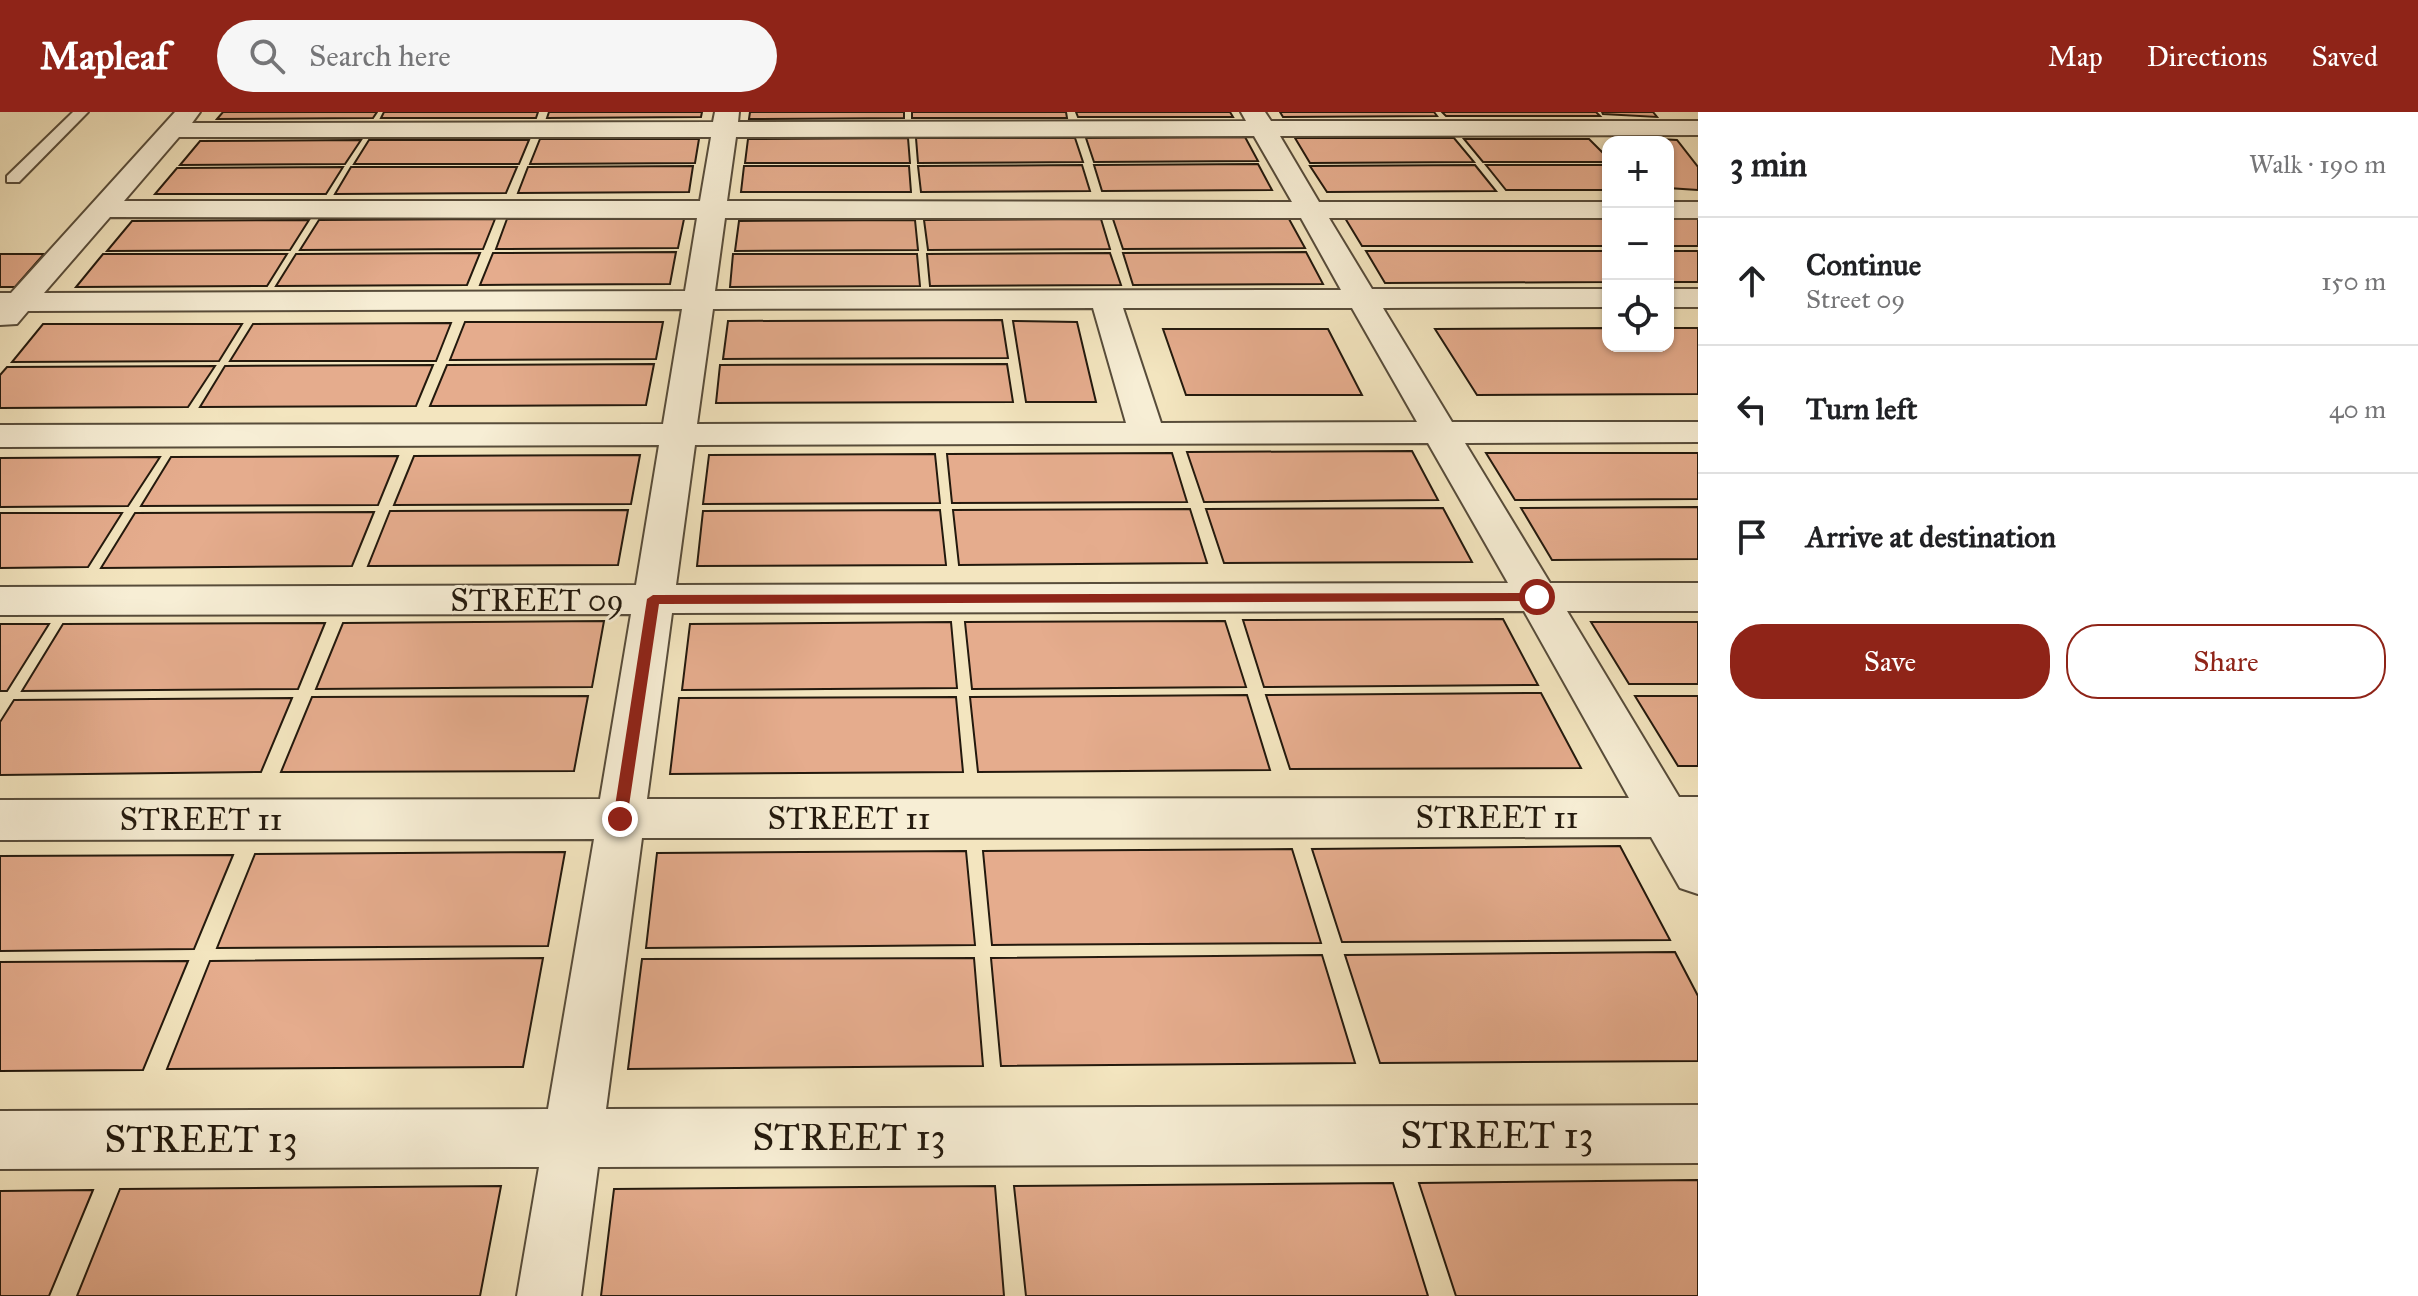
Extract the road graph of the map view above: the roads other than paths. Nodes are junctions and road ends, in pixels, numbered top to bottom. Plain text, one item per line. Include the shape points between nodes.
1 (81, 112) edge
2 (1693, 112) edge
3 (1698, 118) edge
4 (725, 120) edge
5 (1258, 120) edge
6 (180, 121) edge
7 (1698, 128) edge
8 (13, 179) dead end
9 (101, 209) junction
10 (712, 210) junction
11 (1310, 210) junction
12 (1602, 210) edge
13 (1674, 210) edge
14 (1698, 210) edge
15 (1602, 298) edge
16 (1674, 298) edge
17 (1698, 298) edge
18 (1105, 299) junction
19 (1362, 299) junction
20 (698, 300) junction
21 (6, 309) edge
22 (1698, 432) edge
23 (1441, 433) junction
24 (1147, 434) junction
25 (678, 435) junction
26 (0, 436) edge
27 (1537, 597) junction
28 (1698, 597) edge
29 (653, 599) junction
30 (0, 601) edge
31 (1682, 817) edge
32 (620, 819) junction
33 (0, 820) edge
34 (1698, 873) edge
35 (1698, 1134) edge
36 (573, 1138) junction
37 (0, 1140) edge
38 (549, 1296) edge

1 - 8 lane
2 - 3 street
4 - 5 street
4 - 6 street
4 - 10 street
5 - 7 street
5 - 11 street
6 - 9 street
9 - 10 street
9 - 21 street
10 - 11 street
10 - 20 street
11 - 12 street
11 - 19 street
13 - 14 street
15 - 19 street
16 - 17 street
18 - 19 street
18 - 20 street
18 - 24 street
19 - 23 street
20 - 21 street
20 - 25 street
22 - 23 street
23 - 24 street
23 - 27 street
24 - 25 street
25 - 26 street
25 - 29 street
27 - 28 street, STREET 09
27 - 29 street, STREET 09
27 - 31 street
29 - 30 street, STREET 09
29 - 32 street
31 - 32 street, STREET 11
31 - 34 street
32 - 33 street, STREET 11
32 - 36 street
35 - 36 street, STREET 13
36 - 37 street, STREET 13
36 - 38 street

